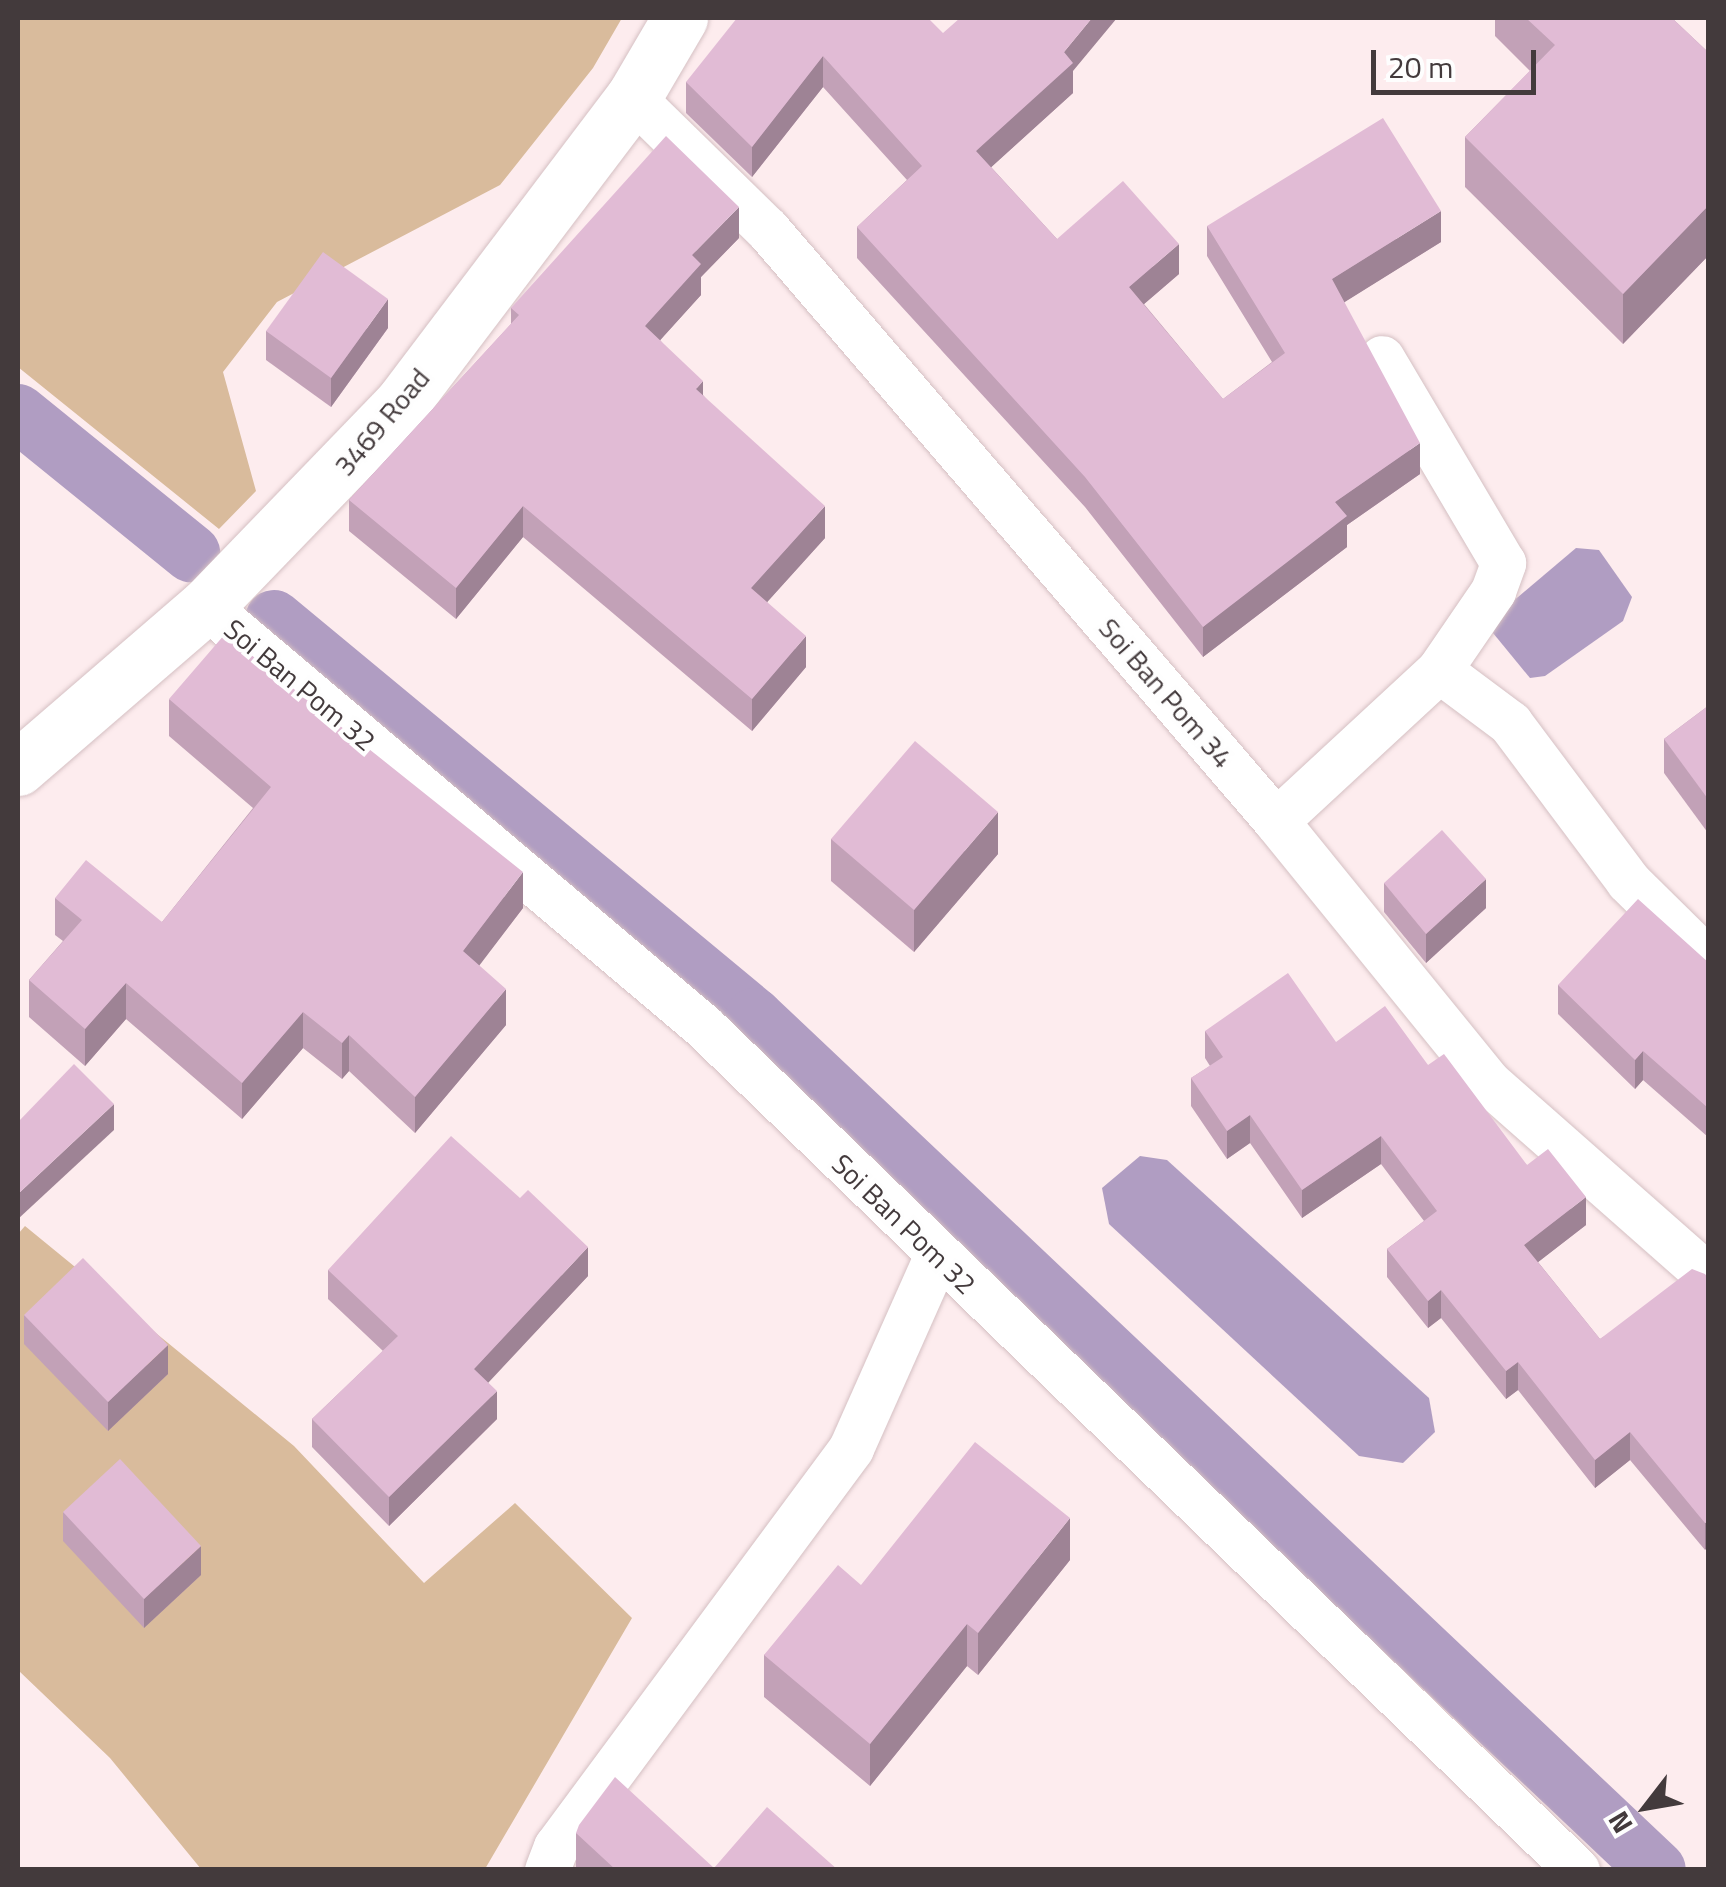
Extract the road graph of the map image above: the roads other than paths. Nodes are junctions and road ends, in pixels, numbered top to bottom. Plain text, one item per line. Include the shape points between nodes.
1 (680, 18) edge
2 (633, 98) junction
3 (1382, 358) dead end
4 (206, 606) junction
5 (1439, 670) junction
6 (18, 768) edge
7 (1276, 821) junction
8 (1708, 960) edge
9 (936, 1257) junction
10 (1708, 1276) edge
11 (546, 1870) edge
12 (1578, 1870) edge

1 - 2 street, 3469 Road
2 - 4 street, 3469 Road via 402,403
2 - 7 street, Soi Ban Pom 34 via 767,229
3 - 5 street via 1502,564 1493,591
4 - 6 street, 3469 Road
4 - 9 street, Soi Ban Pom 32 via 703,1026
5 - 7 street
5 - 8 street via 1510,723 1628,880
7 - 10 street, Soi Ban Pom 34 via 1488,1082
9 - 11 street via 850,1448 556,1847
9 - 12 street, Soi Ban Pom 32

